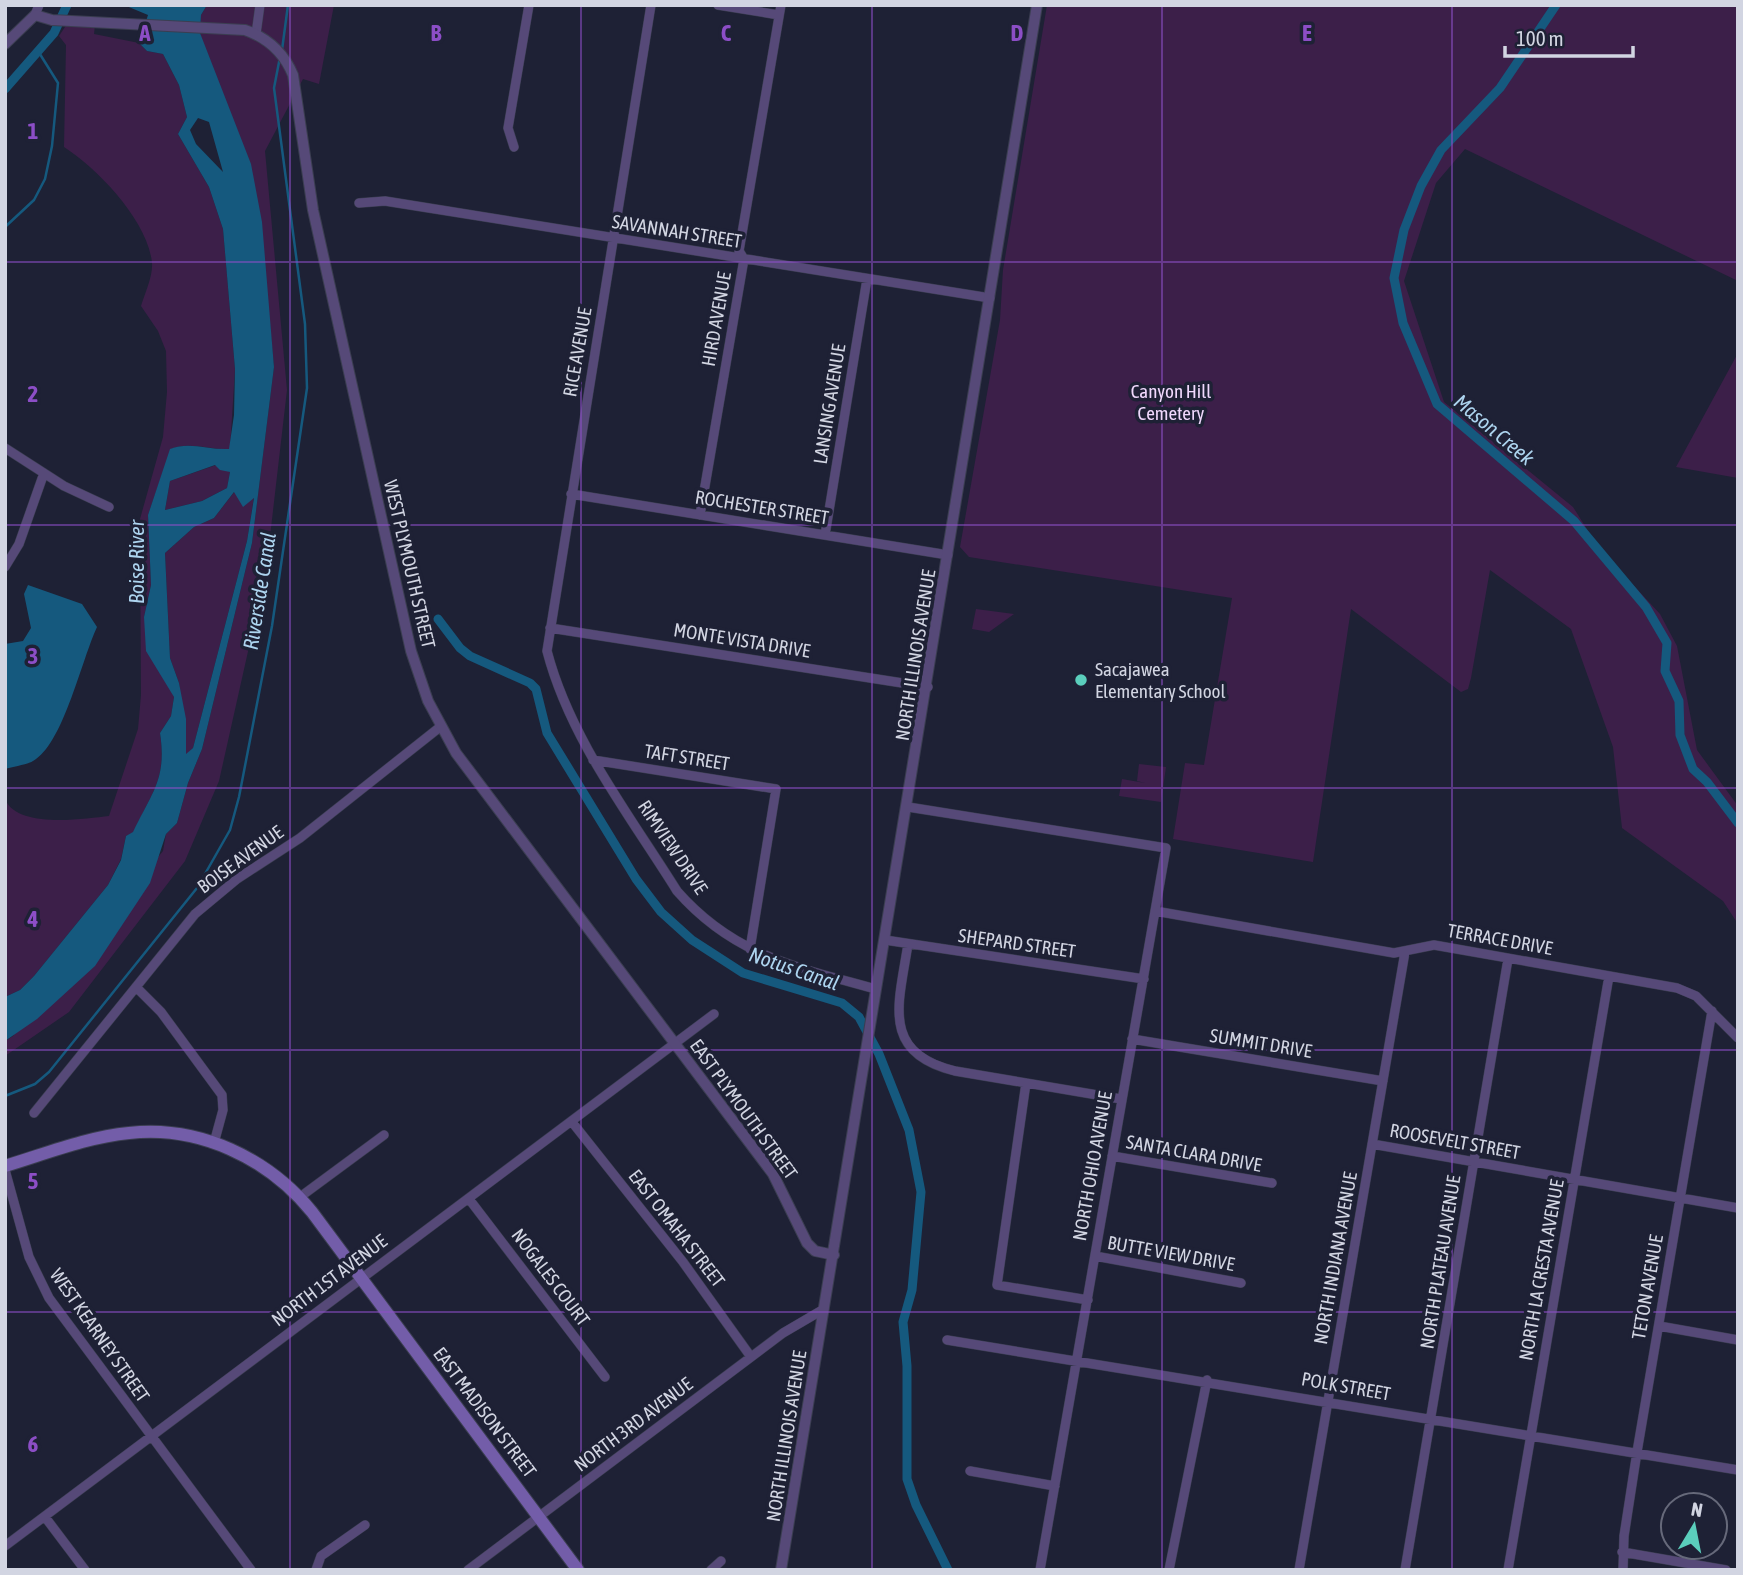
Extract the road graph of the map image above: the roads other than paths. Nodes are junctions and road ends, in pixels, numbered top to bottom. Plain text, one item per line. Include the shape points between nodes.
1 (260, 5) edge
2 (529, 5) edge
3 (651, 5) edge
4 (718, 5) edge
5 (1037, 5) edge
6 (37, 10) edge
7 (780, 10) edge
8 (256, 34) junction
9 (5, 44) edge
10 (514, 147) dead end
11 (359, 203) dead end
12 (614, 238) junction
13 (744, 259) junction
14 (867, 279) junction
15 (990, 298) junction
16 (5, 448) edge
17 (44, 473) junction
18 (571, 494) junction
19 (109, 507) dead end
20 (700, 515) junction
21 (825, 535) junction
22 (948, 555) junction
23 (5, 567) edge
24 (550, 628) junction
25 (928, 687) junction
26 (566, 702) joint
27 (440, 727) junction
28 (593, 760) junction
29 (908, 807) junction
30 (1155, 911) junction
31 (885, 940) junction
32 (908, 944) junction
33 (750, 949) junction
34 (1405, 952) junction
35 (1508, 959) junction
36 (1609, 976) junction
37 (1144, 979) junction
38 (136, 987) junction
39 (876, 989) junction
40 (1712, 1011) junction
41 (714, 1014) dead end
42 (1738, 1038) edge
43 (1132, 1039) junction
44 (674, 1043) junction
45 (1383, 1081) junction
46 (1026, 1083) junction
47 (1121, 1099) junction
48 (34, 1114) dead end
49 (572, 1122) junction
50 (384, 1135) dead end
51 (214, 1143) junction
52 (1372, 1144) junction
53 (1112, 1156) junction
54 (1474, 1163) junction
55 (5, 1168) edge
56 (1574, 1180) junction
57 (1272, 1184) dead end
58 (300, 1197) junction
59 (1680, 1198) junction
60 (469, 1199) junction
61 (1738, 1208) edge
62 (834, 1255) junction
63 (1095, 1256) junction
64 (360, 1278) junction
65 (1241, 1283) dead end
66 (1088, 1300) junction
67 (824, 1309) junction
68 (1659, 1326) junction
69 (947, 1340) dead end
70 (1738, 1340) edge
71 (751, 1357) junction
72 (1078, 1359) junction
73 (605, 1377) dead end
74 (1207, 1380) junction
75 (1329, 1400) junction
76 (1431, 1418) junction
77 (1531, 1434) junction
78 (150, 1436) junction
79 (1637, 1452) junction
80 (1738, 1470) edge
81 (970, 1471) dead end
82 (1055, 1486) junction
83 (539, 1516) junction
84 (45, 1517) junction
85 (365, 1525) dead end
86 (5, 1546) edge
87 (1622, 1552) junction
88 (721, 1561) dead end
89 (85, 1570) edge
90 (251, 1570) edge
91 (316, 1570) edge
92 (468, 1570) edge
93 (578, 1570) edge
94 (711, 1570) edge
95 (781, 1570) edge
96 (1040, 1570) edge
97 (1169, 1570) edge
98 (1299, 1570) edge
99 (1405, 1570) edge
100 (1508, 1570) edge
101 (1623, 1570) edge
102 (1726, 1570) edge

1 - 8 street
2 - 10 street via 509,128
3 - 12 street, RICE AVENUE
4 - 7 street
5 - 15 street, NORTH ILLINOIS AVENUE
6 - 8 street, WEST PLYMOUTH STREET via 52,20 232,28
6 - 9 street
7 - 13 street, HIRD AVENUE via 739,251
8 - 27 street, WEST PLYMOUTH STREET via 281,54 293,75 313,210 411,651
11 - 12 street, SAVANNAH STREET via 385,201
12 - 13 street, SAVANNAH STREET
12 - 18 street, RICE AVENUE
13 - 14 street, SAVANNAH STREET
13 - 20 street, HIRD AVENUE
14 - 15 street, SAVANNAH STREET
14 - 21 street, LANSING AVENUE
15 - 22 street, NORTH ILLINOIS AVENUE
16 - 17 street
17 - 19 street
17 - 23 street via 19,544
18 - 20 street, ROCHESTER STREET
18 - 24 street, RICE AVENUE
20 - 21 street, ROCHESTER STREET
21 - 22 street, ROCHESTER STREET
22 - 25 street, NORTH ILLINOIS AVENUE
24 - 25 street, MONTE VISTA DRIVE
24 - 26 street, RICE AVENUE via 547,650
25 - 29 street, NORTH ILLINOIS AVENUE
26 - 28 street, RIMVIEW DRIVE
27 - 38 street, BOISE AVENUE via 300,838 216,895
27 - 44 street, WEST PLYMOUTH STREET via 477,783
28 - 33 street, RIMVIEW DRIVE via 677,891 694,909
28 - 33 street, TAFT STREET via 776,789
29 - 30 street, NORTH OHIO AVENUE via 1166,848
29 - 31 street, NORTH ILLINOIS AVENUE
30 - 34 street, TERRACE DRIVE
30 - 37 street, NORTH OHIO AVENUE
31 - 32 street, SHEPARD STREET
31 - 39 street, NORTH ILLINOIS AVENUE
32 - 37 street, SHEPARD STREET
32 - 46 street via 897,1014 904,1040 914,1052 937,1066
33 - 39 street, RIMVIEW DRIVE via 791,966
34 - 35 street, TERRACE DRIVE via 1434,945
34 - 45 street, NORTH INDIANA AVENUE
35 - 36 street, TERRACE DRIVE
35 - 54 street, NORTH PLATEAU AVENUE
36 - 40 street, TERRACE DRIVE via 1677,988 1696,996
36 - 56 street, NORTH LA CRESTA AVENUE
37 - 43 street, NORTH OHIO AVENUE
38 - 48 street, BOISE AVENUE
38 - 51 street via 161,1012 222,1095
39 - 62 street, NORTH ILLINOIS AVENUE
40 - 42 street, TERRACE DRIVE
40 - 59 street, TETON AVENUE
41 - 44 street, NORTH 1ST AVENUE
43 - 45 street, SUMMIT DRIVE
43 - 47 street, NORTH OHIO AVENUE
44 - 49 street, NORTH 1ST AVENUE
44 - 62 street, EAST PLYMOUTH STREET via 773,1174 807,1243 815,1251
45 - 52 street, NORTH INDIANA AVENUE
46 - 47 street
46 - 66 street via 997,1285
47 - 53 street, NORTH OHIO AVENUE
49 - 60 street, NORTH 1ST AVENUE
49 - 71 street, EAST OMAHA STREET
50 - 58 street
51 - 55 main road, EAST MADISON STREET via 184,1134 128,1133
51 - 58 main road, EAST MADISON STREET via 257,1163
52 - 54 street, ROOSEVELT STREET
52 - 75 street, NORTH INDIANA AVENUE
53 - 57 street, SANTA CLARA DRIVE
53 - 63 street, NORTH OHIO AVENUE
54 - 56 street, ROOSEVELT STREET
54 - 76 street, NORTH PLATEAU AVENUE
55 - 78 street, WEST KEARNEY STREET via 37,1279
56 - 59 street, ROOSEVELT STREET
56 - 77 street, NORTH LA CRESTA AVENUE
58 - 64 main road, EAST MADISON STREET
59 - 61 street, ROOSEVELT STREET
59 - 68 street, TETON AVENUE
60 - 64 street, NORTH 1ST AVENUE
60 - 73 street, NOGALES COURT
62 - 67 street, NORTH ILLINOIS AVENUE
63 - 65 street, BUTTE VIEW DRIVE
63 - 66 street, NORTH OHIO AVENUE
64 - 78 street, NORTH 1ST AVENUE
64 - 83 main road, EAST MADISON STREET
66 - 72 street, NORTH OHIO AVENUE
67 - 71 street, NORTH ILLINOIS AVENUE
67 - 95 street, NORTH ILLINOIS AVENUE
68 - 70 street
68 - 79 street, TETON AVENUE
69 - 72 street, POLK STREET
71 - 83 street, NORTH 3RD AVENUE
72 - 74 street, POLK STREET
72 - 82 street, NORTH OHIO AVENUE
74 - 75 street, POLK STREET
74 - 97 street
75 - 76 street, POLK STREET
75 - 98 street, NORTH INDIANA AVENUE
76 - 77 street, POLK STREET
76 - 99 street, NORTH PLATEAU AVENUE
77 - 79 street, POLK STREET
77 - 100 street, NORTH LA CRESTA AVENUE
78 - 84 street, NORTH 1ST AVENUE
78 - 90 street, WEST KEARNEY STREET
79 - 80 street, POLK STREET
79 - 87 street, TETON AVENUE
81 - 82 street
82 - 96 street, NORTH OHIO AVENUE
83 - 92 street, NORTH 3RD AVENUE
83 - 93 main road, EAST MADISON STREET
84 - 86 street, NORTH 1ST AVENUE
84 - 89 street
85 - 91 street via 321,1556
87 - 101 street, TETON AVENUE
87 - 102 street
88 - 94 street

